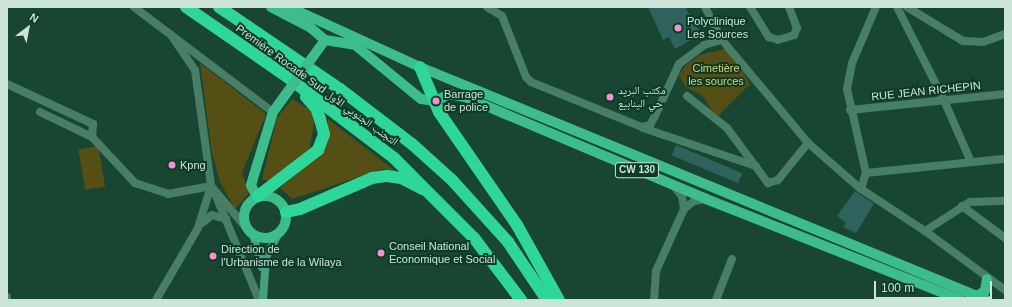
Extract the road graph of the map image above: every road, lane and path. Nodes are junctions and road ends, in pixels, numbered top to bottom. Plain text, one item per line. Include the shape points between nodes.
1 (134, 7) edge
2 (186, 7) edge
3 (219, 7) edge
4 (271, 7) edge
5 (487, 7) edge
6 (705, 7) edge
7 (750, 7) edge
8 (789, 7) edge
9 (876, 7) edge
10 (897, 7) edge
11 (908, 7) edge
12 (293, 8) edge
13 (1005, 34) edge
14 (171, 35) junction
15 (325, 40) junction
16 (722, 40) junction
17 (420, 66) junction
18 (286, 76) junction
19 (7, 84) edge
20 (1005, 94) edge
21 (687, 96) dead end
22 (943, 98) junction
23 (436, 101) junction
24 (850, 110) junction
25 (40, 112) dead end
26 (273, 112) junction
27 (642, 127) junction
28 (92, 137) junction
29 (808, 143) junction
30 (1005, 159) edge
31 (971, 162) junction
32 (756, 166) junction
33 (866, 173) junction
34 (673, 185) junction
35 (211, 186) junction
36 (861, 189) junction
37 (257, 196) junction
38 (436, 196) junction
39 (706, 199) junction
40 (1005, 201) edge
41 (962, 206) junction
42 (684, 209) junction
43 (286, 212) junction
44 (226, 219) junction
45 (198, 228) junction
46 (925, 231) junction
47 (250, 232) junction
48 (279, 233) junction
49 (1005, 238) edge
50 (732, 259) dead end
51 (987, 279) junction
52 (263, 281) junction
53 (254, 285) junction
54 (1005, 290) edge
55 (977, 296) junction
56 (156, 300) edge
57 (259, 300) edge
58 (263, 300) edge
59 (521, 300) edge
60 (547, 300) edge
61 (559, 300) edge
62 (654, 300) edge
63 (716, 300) edge
64 (961, 300) edge
65 (987, 300) edge

1 - 14 street
2 - 18 highway, Première Rocade Sud التجنب الجنوبي الأول
3 - 60 highway, Première Rocade Sud التجنب الجنوبي الأول via 340,89 412,144 452,180 508,242
4 - 15 main road via 311,28
5 - 27 street via 502,16 526,77 531,82
6 - 16 street
7 - 8 street via 769,37 778,40 794,35 797,28
9 - 24 street via 852,63 846,89
10 - 22 street
11 - 13 street via 963,41 983,42
12 - 17 main road, CW 130
14 - 26 street
14 - 35 street via 195,70
15 - 23 main road via 354,45 421,99
15 - 26 main road, bridge
16 - 27 street via 704,46 679,64 650,125
16 - 29 street
17 - 23 highway
17 - 55 main road, CW 130
18 - 37 highway via 316,108 324,134 318,150 309,159
18 - 38 highway, Première Rocade Sud التجنب الجنوبي الأول via 394,158
19 - 28 street via 93,124
20 - 22 street, RUE JEAN RICHEPIN
21 - 32 street via 727,128
22 - 24 street, RUE JEAN RICHEPIN
22 - 31 street
23 - 34 main road, CW 130 via 449,94 465,96
23 - 61 highway via 453,135 479,167 517,225
24 - 33 street
25 - 28 street
26 - 37 main road via 251,185
27 - 32 street
28 - 35 street via 135,183 168,194
29 - 32 street via 774,183 766,182
29 - 36 street
30 - 31 street
31 - 33 street
33 - 36 street
34 - 39 main road, CW 130
34 - 42 street via 682,196
35 - 44 street
35 - 45 street
35 - 47 street
36 - 46 street
37 - 43 main road via 275,198
37 - 47 main road via 244,211
38 - 43 highway via 401,178 387,176 372,178 300,209
38 - 59 highway, Première Rocade Sud التجنب الجنوبي الأول via 474,238
39 - 42 street via 694,201
39 - 64 main road, CW 130
40 - 41 street via 970,202
41 - 46 street
41 - 49 street
42 - 62 street via 656,271
43 - 48 main road via 284,226
44 - 45 street via 212,215
44 - 53 street
45 - 56 street
46 - 51 street
47 - 48 main road via 264,238
47 - 52 main road
48 - 52 main road via 266,256
50 - 63 street
51 - 54 street
51 - 55 main road via 985,291
52 - 53 street via 260,286
52 - 58 main road
53 - 57 street
55 - 65 main road, CW 130

